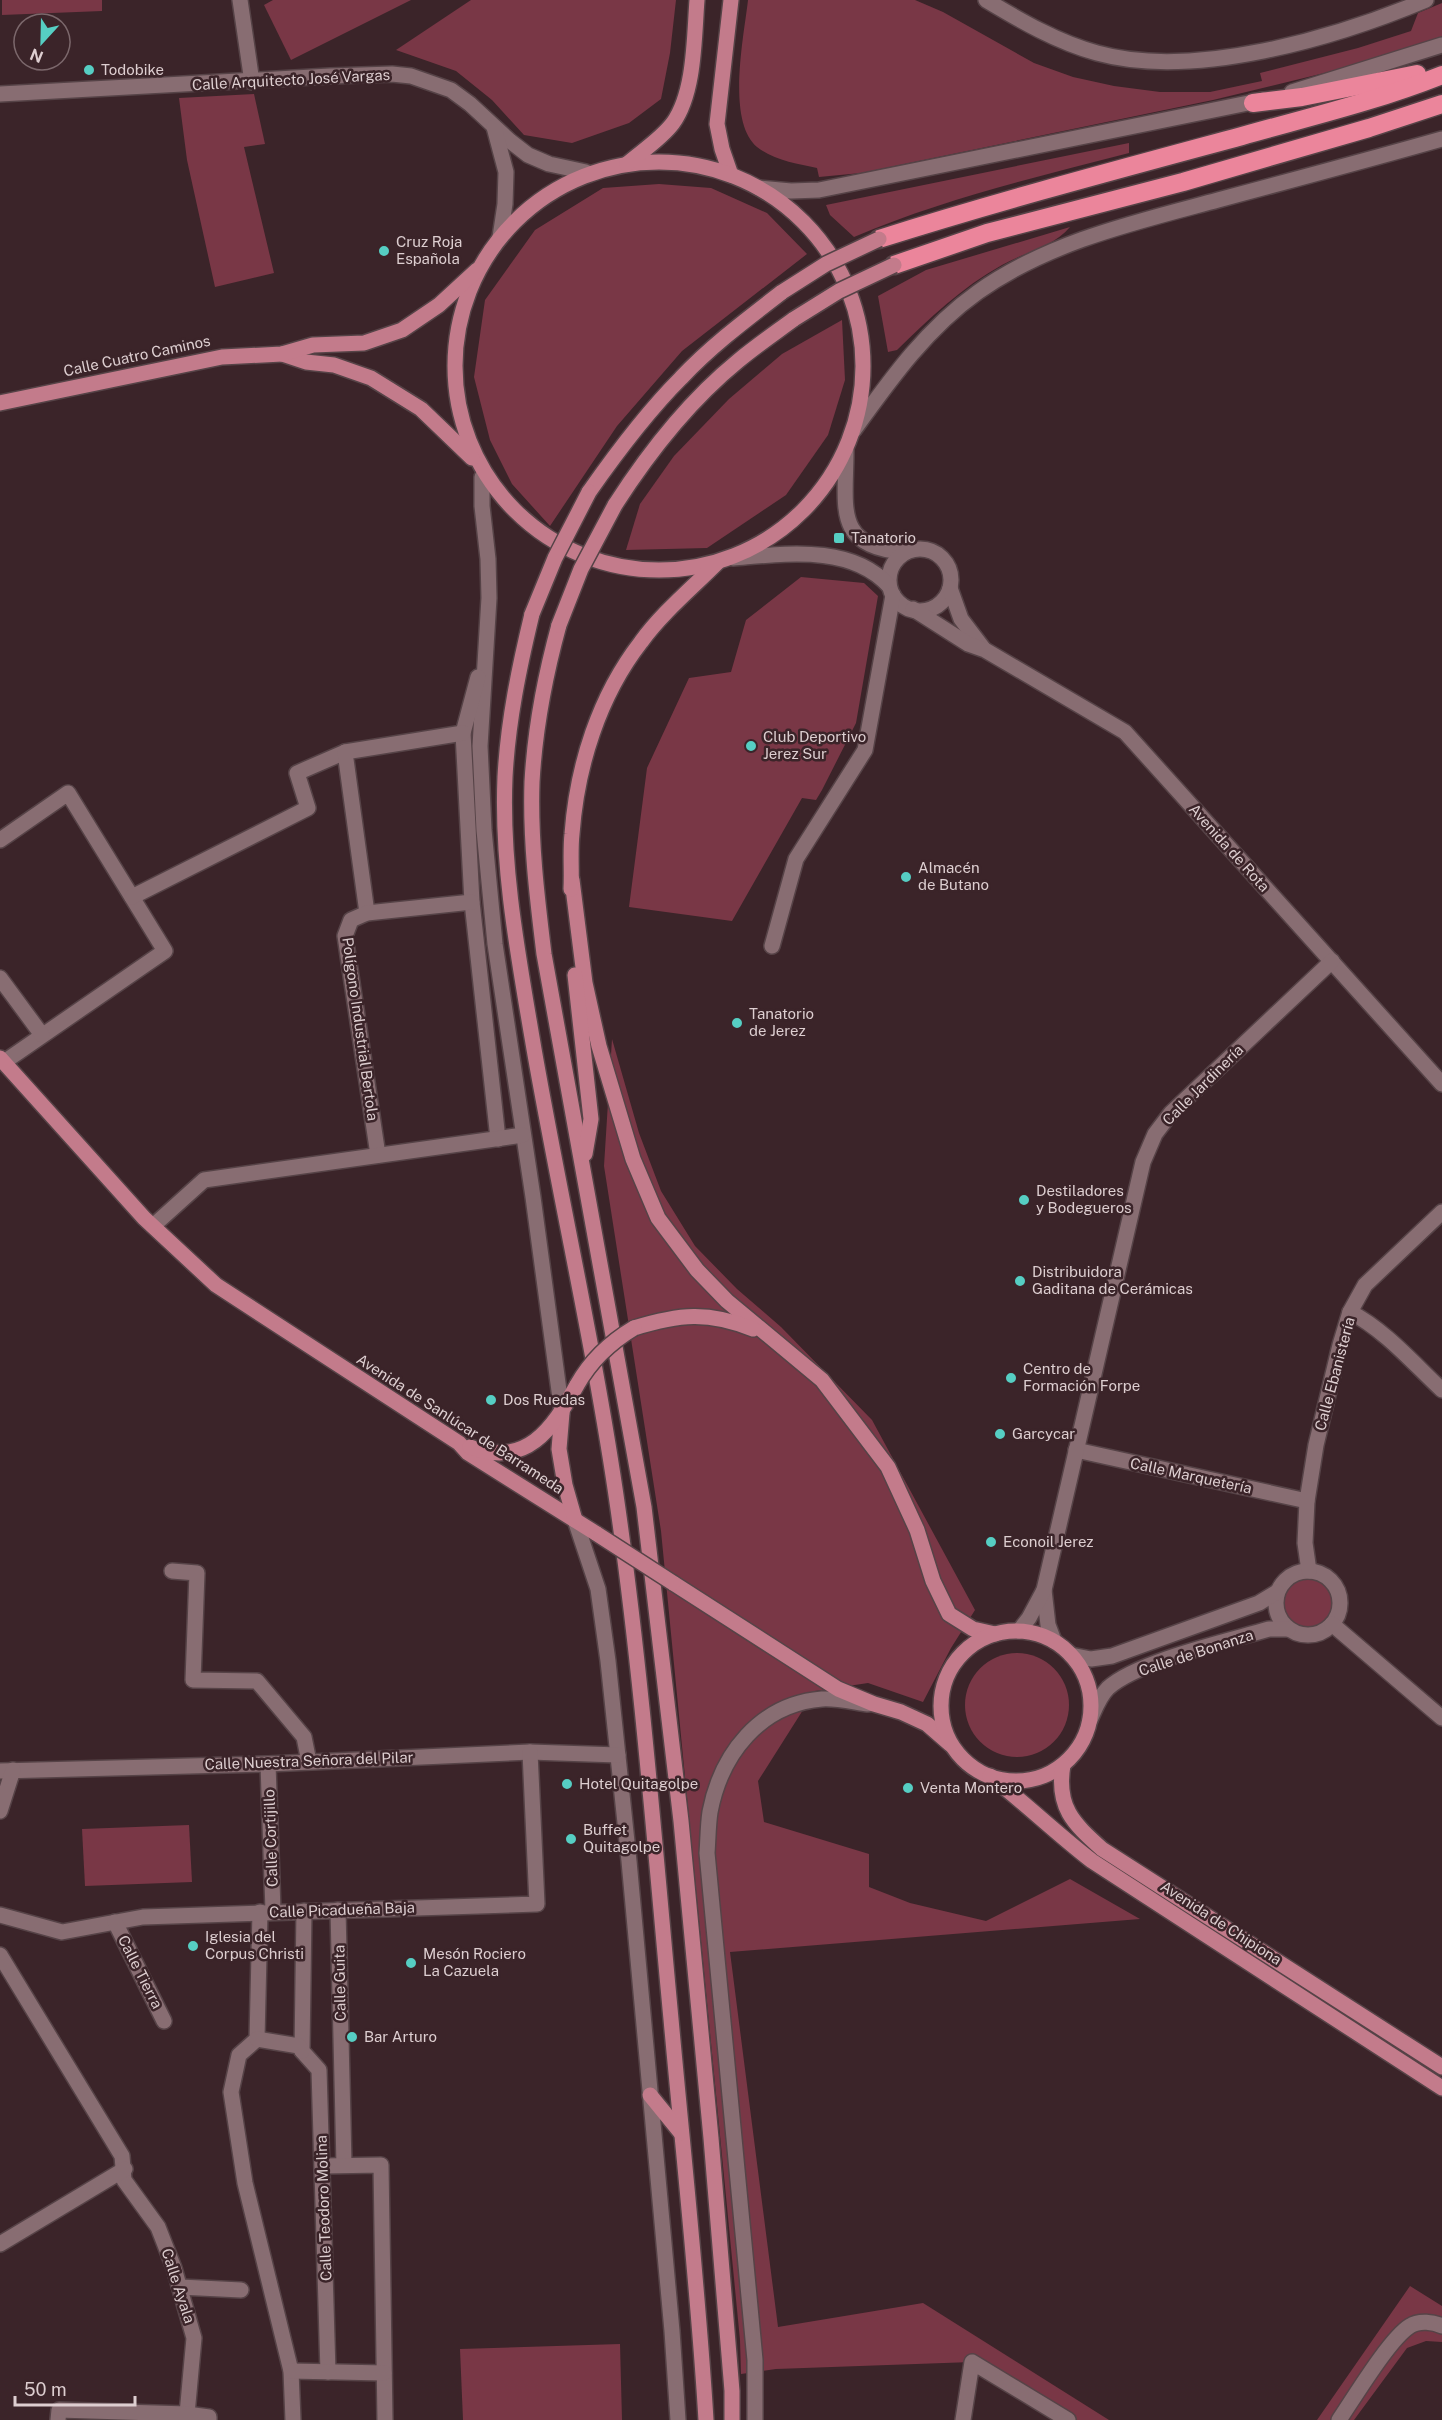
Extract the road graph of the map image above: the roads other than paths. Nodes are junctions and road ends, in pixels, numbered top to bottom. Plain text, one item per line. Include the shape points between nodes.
1 (240, 0) edge
2 (697, 0) edge
3 (731, 0) edge
4 (986, 0) edge
5 (1426, 0) edge
6 (1442, 45) edge
7 (1442, 68) edge
8 (1442, 75) edge
9 (252, 82) junction
10 (0, 94) edge
11 (1253, 103) junction
12 (1442, 104) edge
13 (494, 127) junction
14 (1442, 139) edge
15 (627, 164) junction
16 (586, 172) junction
17 (731, 175) junction
18 (759, 188) junction
19 (500, 237) junction
20 (879, 239) joint
21 (894, 266) joint
22 (480, 267) junction
23 (282, 354) junction
24 (0, 403) edge
25 (854, 430) junction
26 (846, 450) junction
27 (474, 459) junction
28 (482, 477) junction
29 (906, 552) junction
30 (733, 558) junction
31 (717, 563) junction
32 (950, 588) junction
33 (891, 590) junction
34 (910, 609) junction
35 (888, 620) junction
36 (487, 643) junction
37 (985, 650) junction
38 (463, 733) junction
39 (345, 752) junction
40 (0, 840) edge
41 (572, 880) junction
42 (132, 897) junction
43 (472, 902) junction
44 (366, 913) junction
45 (772, 946) dead end
46 (1332, 961) junction
47 (0, 978) edge
48 (42, 1035) junction
49 (2, 1060) edge
50 (1442, 1084) edge
51 (523, 1135) junction
52 (498, 1138) junction
53 (378, 1155) junction
54 (583, 1163) junction
55 (1442, 1212) edge
56 (153, 1226) junction
57 (1350, 1312) junction
58 (766, 1334) junction
59 (1442, 1390) edge
60 (562, 1413) junction
61 (459, 1443) junction
62 (1076, 1450) junction
63 (1307, 1501) junction
64 (575, 1520) junction
65 (172, 1571) dead end
66 (1309, 1571) junction
67 (1044, 1590) junction
68 (1277, 1592) junction
69 (1332, 1624) junction
70 (1288, 1629) junction
71 (1019, 1631) junction
72 (995, 1634) junction
73 (1054, 1641) junction
74 (1071, 1654) junction
75 (874, 1704) junction
76 (1442, 1718) edge
77 (1090, 1720) junction
78 (954, 1748) junction
79 (530, 1752) junction
80 (618, 1755) junction
81 (309, 1761) junction
82 (268, 1764) junction
83 (1063, 1765) junction
84 (6, 1771) edge
85 (990, 1776) junction
86 (0, 1811) edge
87 (338, 1910) junction
88 (304, 1911) junction
89 (266, 1912) junction
90 (0, 1915) edge
91 (115, 1922) junction
92 (0, 1955) edge
93 (164, 2021) dead end
94 (257, 2039) junction
95 (302, 2050) junction
96 (1442, 2067) edge
97 (1442, 2088) edge
98 (650, 2095) junction
99 (681, 2133) junction
100 (344, 2165) junction
101 (323, 2166) junction
102 (125, 2169) junction
103 (0, 2244) edge
104 (180, 2287) junction
105 (242, 2290) dead end
106 (1442, 2326) edge
107 (291, 2372) junction
108 (328, 2372) junction
109 (384, 2373) junction
110 (187, 2414) junction
111 (58, 2420) edge
112 (209, 2420) edge
113 (292, 2420) edge
114 (385, 2420) edge
115 (678, 2420) edge
116 (706, 2420) edge
117 (732, 2420) edge
118 (756, 2420) edge
119 (963, 2420) edge
120 (1068, 2420) edge
121 (1339, 2420) edge

1 - 9 street
2 - 15 main road via 684,101 665,133
3 - 17 main road via 717,123
4 - 5 street via 1028,25 1097,53 1188,62 1245,55 1308,39
6 - 11 street
7 - 11 highway via 1302,97
8 - 20 highway via 1411,88 980,207
9 - 10 street, Calle Arquitecto José Vargas
9 - 13 street, Calle Arquitecto José Vargas via 340,75 411,76 451,90
11 - 18 street via 819,190
12 - 21 highway via 1183,182 987,233
13 - 16 street, Calle Arquitecto José Vargas via 528,154 549,164
13 - 19 street via 506,172
14 - 25 street via 1127,224 1024,264 978,292 936,327 896,371
15 - 16 main road
15 - 17 main road via 697,165
16 - 19 main road via 547,194
17 - 18 main road
18 - 25 main road via 794,213 823,244 845,280 859,320 864,357 862,394
19 - 22 main road
20 - 99 main road, bridge via 826,264 720,340 681,377 617,452 589,492 532,614 511,713 505,778 505,839 511,896 543,1101 618,1511 649,1782
21 - 54 main road, bridge via 839,291 794,319 737,361 700,397 639,467 615,505 581,569 559,625 538,718 532,837 544,954
22 - 23 main road, Calle Cuatro Caminos via 439,305 402,330 364,343 313,345
22 - 27 main road via 458,327 456,390
23 - 24 main road, Calle Cuatro Caminos via 222,357
23 - 27 main road, Calle Cuatro Caminos via 371,378 421,409
25 - 26 main road
26 - 29 street via 848,524 858,539 873,548
26 - 30 main road via 819,495 801,514 781,531
27 - 28 main road
28 - 31 main road via 529,523 564,547 603,562 645,570
28 - 36 street via 488,559
29 - 32 street via 925,549 943,559 949,567
29 - 33 street via 892,566
30 - 31 main road
30 - 33 street via 800,555 854,561 878,573
31 - 41 main road via 641,641 614,682 591,735 578,787
32 - 34 street via 938,605 928,610
32 - 37 street, Avenida de Rota via 961,619
33 - 34 street
33 - 35 street
34 - 35 street
34 - 37 street, Avenida de Rota
35 - 45 street via 865,750 796,859
36 - 38 street
36 - 51 street via 480,746 484,830 495,944
37 - 46 street, Avenida de Rota via 1125,732
38 - 39 street
38 - 43 street
39 - 42 street via 297,773 308,808
39 - 44 street
40 - 42 street via 68,793
41 - 54 main road via 570,931 591,1119
41 - 58 main road via 585,983 599,1046 633,1159 658,1218 697,1270
42 - 48 street via 165,951
43 - 44 street
43 - 52 street
44 - 53 street, Polígono Industrial Bertola via 351,920 345,936
46 - 50 street, Avenida de Rota
46 - 62 street, Calle Jardinería via 1171,1113 1155,1134 1143,1162
47 - 48 street
48 - 49 street
49 - 56 main road, Avenida de Sanlúcar de Barrameda
51 - 52 street
51 - 60 street
52 - 53 street
53 - 56 street via 204,1180
54 - 117 main road via 644,1507 658,1624 710,2127
55 - 57 street, Calle Ebanistería via 1365,1285
56 - 61 main road, Avenida de Sanlúcar de Barrameda via 216,1285
57 - 59 street via 1394,1345
57 - 63 street, Calle Ebanistería via 1318,1433
58 - 60 main road, bridge via 728,1319 694,1315 634,1328 603,1349 589,1365
58 - 72 main road via 822,1380 888,1467 949,1614 973,1629
60 - 61 main road via 534,1442 515,1452 486,1453
60 - 64 main road via 559,1449
61 - 64 main road, Avenida de Sanlúcar de Barrameda via 468,1453
62 - 63 street, Calle Marquetería
62 - 67 street, Calle Jardinería
63 - 66 street, Calle Ebanistería via 1305,1543
64 - 75 main road, Avenida de Sanlúcar de Barrameda, bridge via 814,1675
64 - 80 street via 598,1589
65 - 81 street via 197,1573 193,1680 257,1681 304,1737
66 - 68 street via 1290,1576
66 - 69 street via 1328,1578 1339,1596
67 - 71 street, Calle Jardinería
67 - 73 street, Calle Jardinería
68 - 70 street via 1276,1612
68 - 74 street, Calle de Bonanza via 1259,1603 1112,1656 1091,1659
69 - 70 street via 1325,1631 1306,1636
69 - 76 street
70 - 77 street, Calle de Bonanza via 1269,1629 1141,1669 1109,1688
71 - 72 main road
71 - 73 main road
72 - 78 main road via 961,1654 942,1690 945,1730
73 - 74 main road
74 - 77 main road via 1089,1685
75 - 78 main road, Avenida de Sanlúcar de Barrameda via 927,1724
75 - 118 street via 823,1699 773,1713 751,1729 731,1755 710,1812 707,1853 754,2360
77 - 83 main road via 1076,1752
78 - 85 main road via 969,1765
79 - 80 street, Calle Nuestra Señora del Pilar
79 - 81 street, Calle Nuestra Señora del Pilar
79 - 87 street, Calle Picadueña Baja via 537,1904
80 - 98 street
81 - 82 street, Calle Nuestra Señora del Pilar
82 - 84 street, Calle Nuestra Señora del Pilar
82 - 89 street, Calle Cortijillo
83 - 85 main road via 1028,1780
83 - 96 main road, Avenida de Chipiona via 1060,1782 1064,1804 1076,1826 1102,1849
84 - 86 street
85 - 97 main road, Avenida de Chipiona via 1092,1861
87 - 88 street, Calle Picadueña Baja
87 - 100 street, Calle Guita
88 - 89 street, Calle Picadueña Baja
88 - 95 street
89 - 91 street, Calle Picadueña Baja via 143,1917
89 - 94 street, Calle Cortijillo
90 - 91 street, Calle Picadueña Baja via 62,1932
91 - 93 street, Calle Tierra
92 - 102 street, Calle Ayala via 122,2156
94 - 95 street
94 - 107 street via 239,2055 231,2092 245,2182
95 - 101 street, Calle Teodoro Molina via 319,2070
98 - 99 main road
98 - 115 street
99 - 116 main road
100 - 101 street
100 - 109 street via 381,2165
101 - 108 street, Calle Teodoro Molina
102 - 103 street
102 - 104 street, Calle Ayala via 124,2180 158,2227
104 - 105 street
104 - 110 street, Calle Ayala via 194,2338
106 - 121 street via 1434,2322 1412,2324 1397,2336
107 - 108 street
107 - 113 street
108 - 109 street
109 - 114 street
110 - 111 street via 58,2410
110 - 112 street
119 - 120 street via 972,2362

